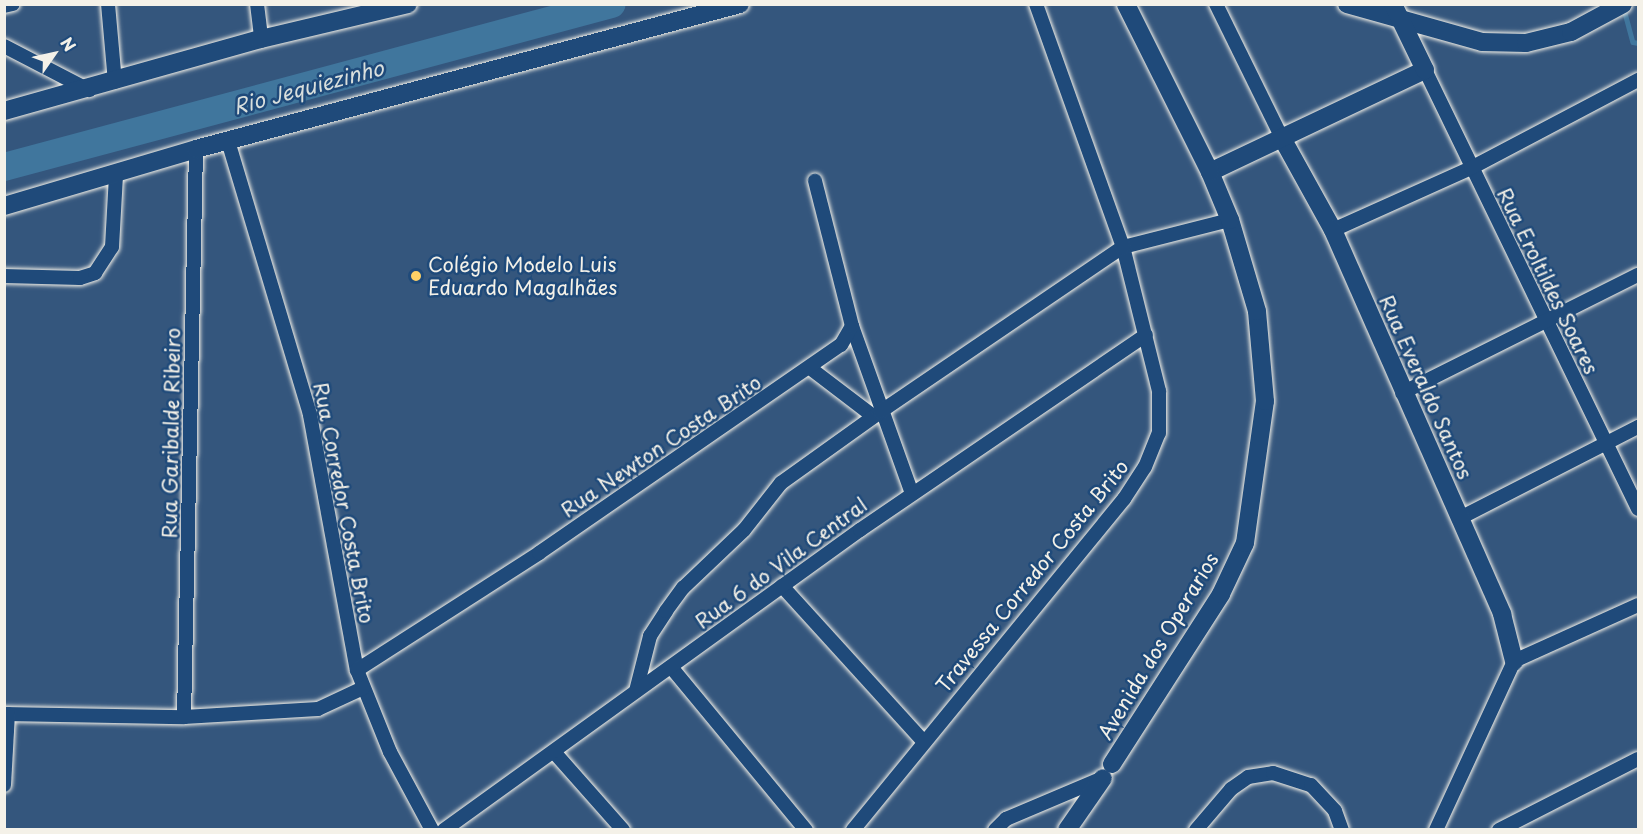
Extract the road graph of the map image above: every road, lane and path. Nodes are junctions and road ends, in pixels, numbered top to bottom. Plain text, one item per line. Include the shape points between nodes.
1 (12, 4) edge
2 (108, 4) edge
3 (257, 4) edge
4 (408, 4) edge
5 (740, 4) edge
6 (1036, 4) edge
7 (1126, 4) edge
8 (1216, 4) edge
9 (1347, 4) edge
10 (1393, 4) edge
11 (1623, 4) edge
12 (4, 6) edge
13 (372, 9) edge
14 (1402, 22) junction
15 (261, 39) junction
16 (4, 46) edge
17 (1425, 70) junction
18 (1638, 80) edge
19 (115, 82) junction
20 (89, 90) junction
21 (4, 111) edge
22 (1282, 138) junction
23 (228, 141) junction
24 (196, 149) junction
25 (1471, 168) junction
26 (1210, 172) junction
27 (116, 175) junction
28 (815, 181) dead end
29 (4, 206) edge
30 (1230, 220) junction
31 (1333, 230) junction
32 (1123, 247) junction
33 (1638, 275) edge
34 (4, 276) edge
35 (1546, 322) junction
36 (852, 326) junction
37 (1146, 335) junction
38 (810, 368) junction
39 (1402, 393) junction
40 (876, 414) junction
41 (1638, 427) edge
42 (1605, 443) junction
43 (912, 494) junction
44 (1638, 509) edge
45 (1460, 518) junction
46 (782, 586) junction
47 (1638, 605) edge
48 (1514, 661) junction
49 (671, 667) junction
50 (357, 670) junction
51 (363, 688) junction
52 (636, 690) junction
53 (6, 714) edge
54 (184, 717) junction
55 (923, 741) junction
56 (554, 752) junction
57 (1638, 759) edge
58 (1108, 771) junction
59 (4, 785) edge
60 (432, 830) edge
61 (444, 830) edge
62 (623, 830) edge
63 (806, 830) edge
64 (853, 830) edge
65 (994, 830) edge
66 (1067, 830) edge
67 (1196, 830) edge
68 (1342, 830) edge
69 (1436, 830) edge
70 (1499, 830) edge

1 - 12 street
2 - 19 street
3 - 15 street
4 - 13 street
5 - 23 street
6 - 32 street, Travessa Corredor Costa Brito
7 - 26 street, Avenida dos Operarios
8 - 22 street
9 - 14 street
10 - 14 street
11 - 14 street via 1571,32 1526,43 1482,42
13 - 15 street
14 - 17 street
15 - 19 street
16 - 20 street
17 - 22 street
17 - 25 street, Rua Eroltildes Soares
18 - 25 street
19 - 20 street
20 - 21 street
22 - 26 street
22 - 31 street, Rua Everaldo Santos
23 - 24 street
23 - 50 street, Rua Corredor Costa Brito via 310,415
24 - 27 street
24 - 54 street, Rua Garibalde Ribeiro
25 - 31 street
25 - 35 street, Rua Eroltildes Soares
26 - 30 street, Avenida dos Operarios
27 - 29 street
27 - 34 street via 112,247 95,273 80,278
28 - 36 street
30 - 32 street
30 - 58 street, Avenida dos Operarios via 1257,311 1265,401 1245,543 1221,594
31 - 39 street, Rua Everaldo Santos
32 - 37 street, Travessa Corredor Costa Brito
32 - 40 street
33 - 35 street
35 - 39 street
35 - 42 street, Rua Eroltildes Soares
36 - 38 street, Rua Newton Costa Brito via 842,345
36 - 40 street
37 - 43 street, Rua 6 do Vila Central
37 - 55 street, Travessa Corredor Costa Brito via 1159,391 1159,433 1145,467 1124,499
38 - 40 street
38 - 50 street, Rua Newton Costa Brito via 539,553
39 - 45 street, Rua Everaldo Santos
40 - 43 street
40 - 52 street via 782,483 744,530 683,588 650,636
41 - 42 street
42 - 44 street, Rua Eroltildes Soares
42 - 45 street
43 - 46 street, Rua 6 do Vila Central
45 - 48 street, Rua Everaldo Santos via 1502,615
46 - 49 street, Rua 6 do Vila Central
46 - 55 street
47 - 48 street
48 - 69 street
49 - 52 street, Rua 6 do Vila Central
49 - 63 street
50 - 51 street, Rua Corredor Costa Brito
51 - 54 street via 318,709
51 - 60 street, Rua Corredor Costa Brito via 414,803
52 - 56 street, Rua 6 do Vila Central
53 - 54 street
53 - 59 street
55 - 64 street, Travessa Corredor Costa Brito
56 - 61 street, Rua 6 do Vila Central
56 - 62 street
57 - 70 street
58 - 65 street via 1006,819
58 - 66 street, Avenida dos Operarios
67 - 68 street via 1231,789 1248,777 1273,772 1311,785 1335,811

